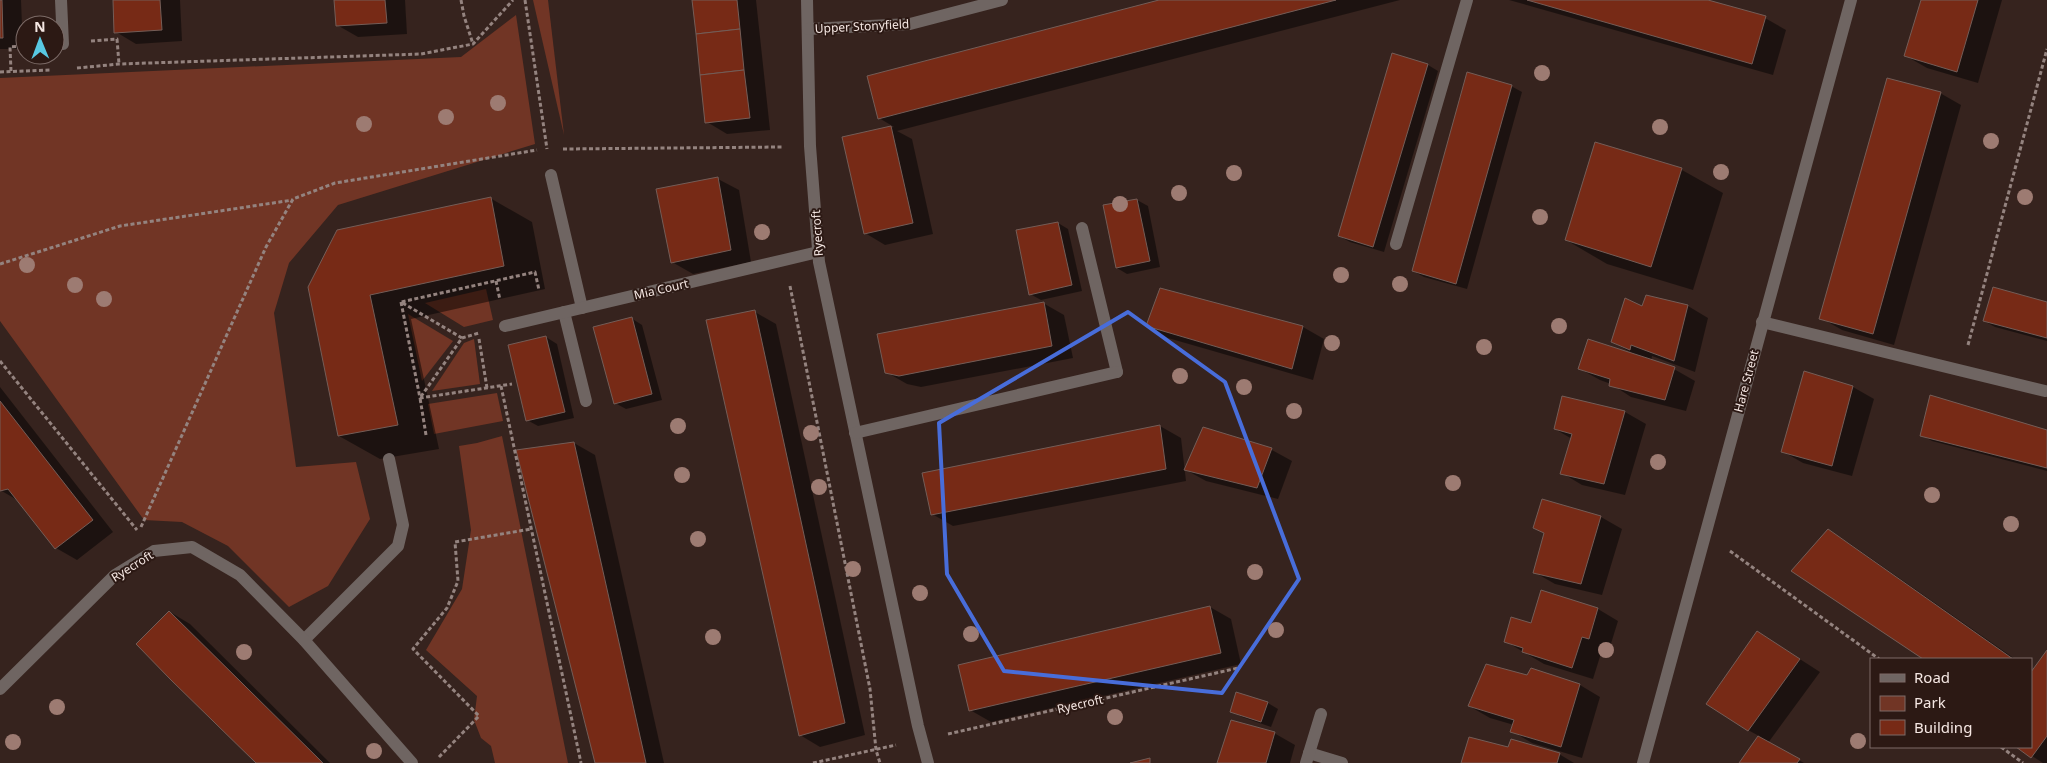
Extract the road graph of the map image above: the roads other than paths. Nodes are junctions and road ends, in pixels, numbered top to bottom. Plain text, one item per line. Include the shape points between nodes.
1 (60, 0) edge
2 (808, 0) edge
3 (1002, 0) edge
4 (1467, 0) edge
5 (1851, 0) edge
6 (61, 15) edge
7 (808, 29) junction
8 (551, 175) dead end
9 (1082, 228) dead end
10 (1396, 244) dead end
11 (818, 252) junction
12 (582, 308) junction
13 (564, 312) junction
14 (1762, 322) junction
15 (505, 326) road end
16 (2045, 391) dead end
17 (586, 401) dead end
18 (856, 434) junction
19 (388, 459) dead end
20 (304, 640) junction
21 (0, 689) edge
22 (1321, 714) dead end
23 (1308, 758) edge
24 (412, 763) edge
25 (928, 763) edge
26 (1342, 763) edge
27 (1643, 763) edge

1 - 6 street
2 - 7 street, Upper Stonyfield
3 - 7 street, Upper Stonyfield via 910,24
4 - 10 street
5 - 14 street, Hare Street
7 - 11 street, Ryecroft via 810,146
8 - 12 street
9 - 18 street via 1117,372
11 - 12 street, Mia Court
11 - 18 street, Ryecroft
12 - 13 street, Mia Court
13 - 15 street, Mia Court
13 - 17 street
14 - 16 street
14 - 27 street, Hare Street
18 - 25 street, Ryecroft
19 - 20 street via 403,525 398,546
20 - 21 street, Ryecroft via 240,575 192,547 154,551 115,575
20 - 24 street, Ryecroft
22 - 23 street
23 - 26 street

